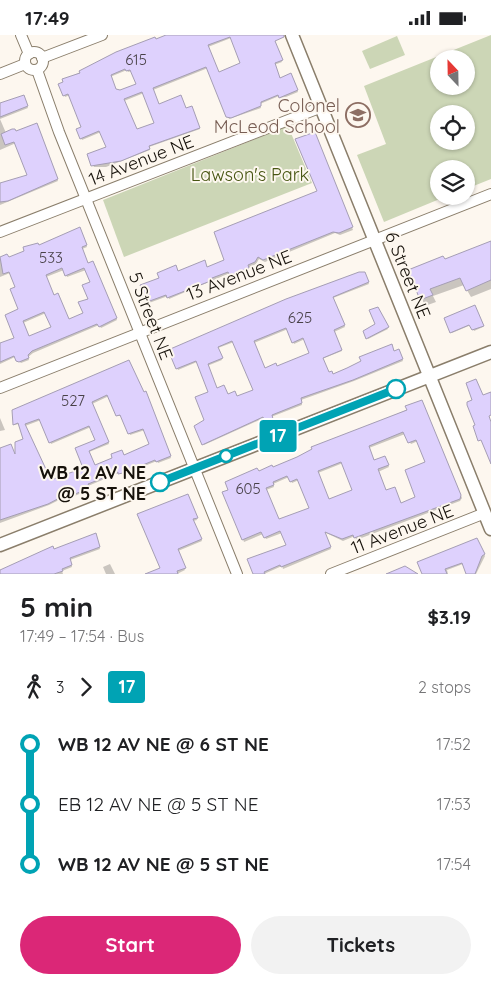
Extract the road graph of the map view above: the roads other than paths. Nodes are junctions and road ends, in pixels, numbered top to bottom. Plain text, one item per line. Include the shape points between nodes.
1 (21, 35) edge
2 (102, 35) edge
3 (292, 35) edge
4 (29, 53) junction
5 (42, 58) junction
6 (25, 64) junction
7 (37, 69) junction
8 (0, 74) edge
9 (322, 107) junction
10 (491, 194) edge
11 (86, 199) junction
12 (0, 232) edge
13 (374, 240) junction
14 (139, 332) junction
15 (491, 352) edge
16 (430, 376) junction
17 (0, 388) edge
18 (194, 469) junction
19 (485, 513) junction
20 (491, 529) edge
21 (0, 545) edge
22 (237, 574) edge
23 (331, 574) edge

1 - 4 street
2 - 5 street
3 - 9 street, 6 Street NE
4 - 5 street via 37,53
4 - 6 street
5 - 7 street
6 - 7 street via 29,69
6 - 8 street
7 - 11 street, 5 Street NE
9 - 11 street, 14 Avenue NE
9 - 13 street, 6 Street NE
10 - 13 street, 13 Avenue NE
11 - 12 street, 14 Avenue NE
11 - 14 street, 5 Street NE
13 - 14 street, 13 Avenue NE
13 - 16 street, 6 Street NE
14 - 17 street, 13 Avenue NE
14 - 18 street, 5 Street NE
15 - 16 street
16 - 18 street
16 - 19 street, 6 Street NE
18 - 21 street
18 - 22 street, 5 Street NE
19 - 20 street, 6 Street NE
19 - 23 street, 11 Avenue NE

